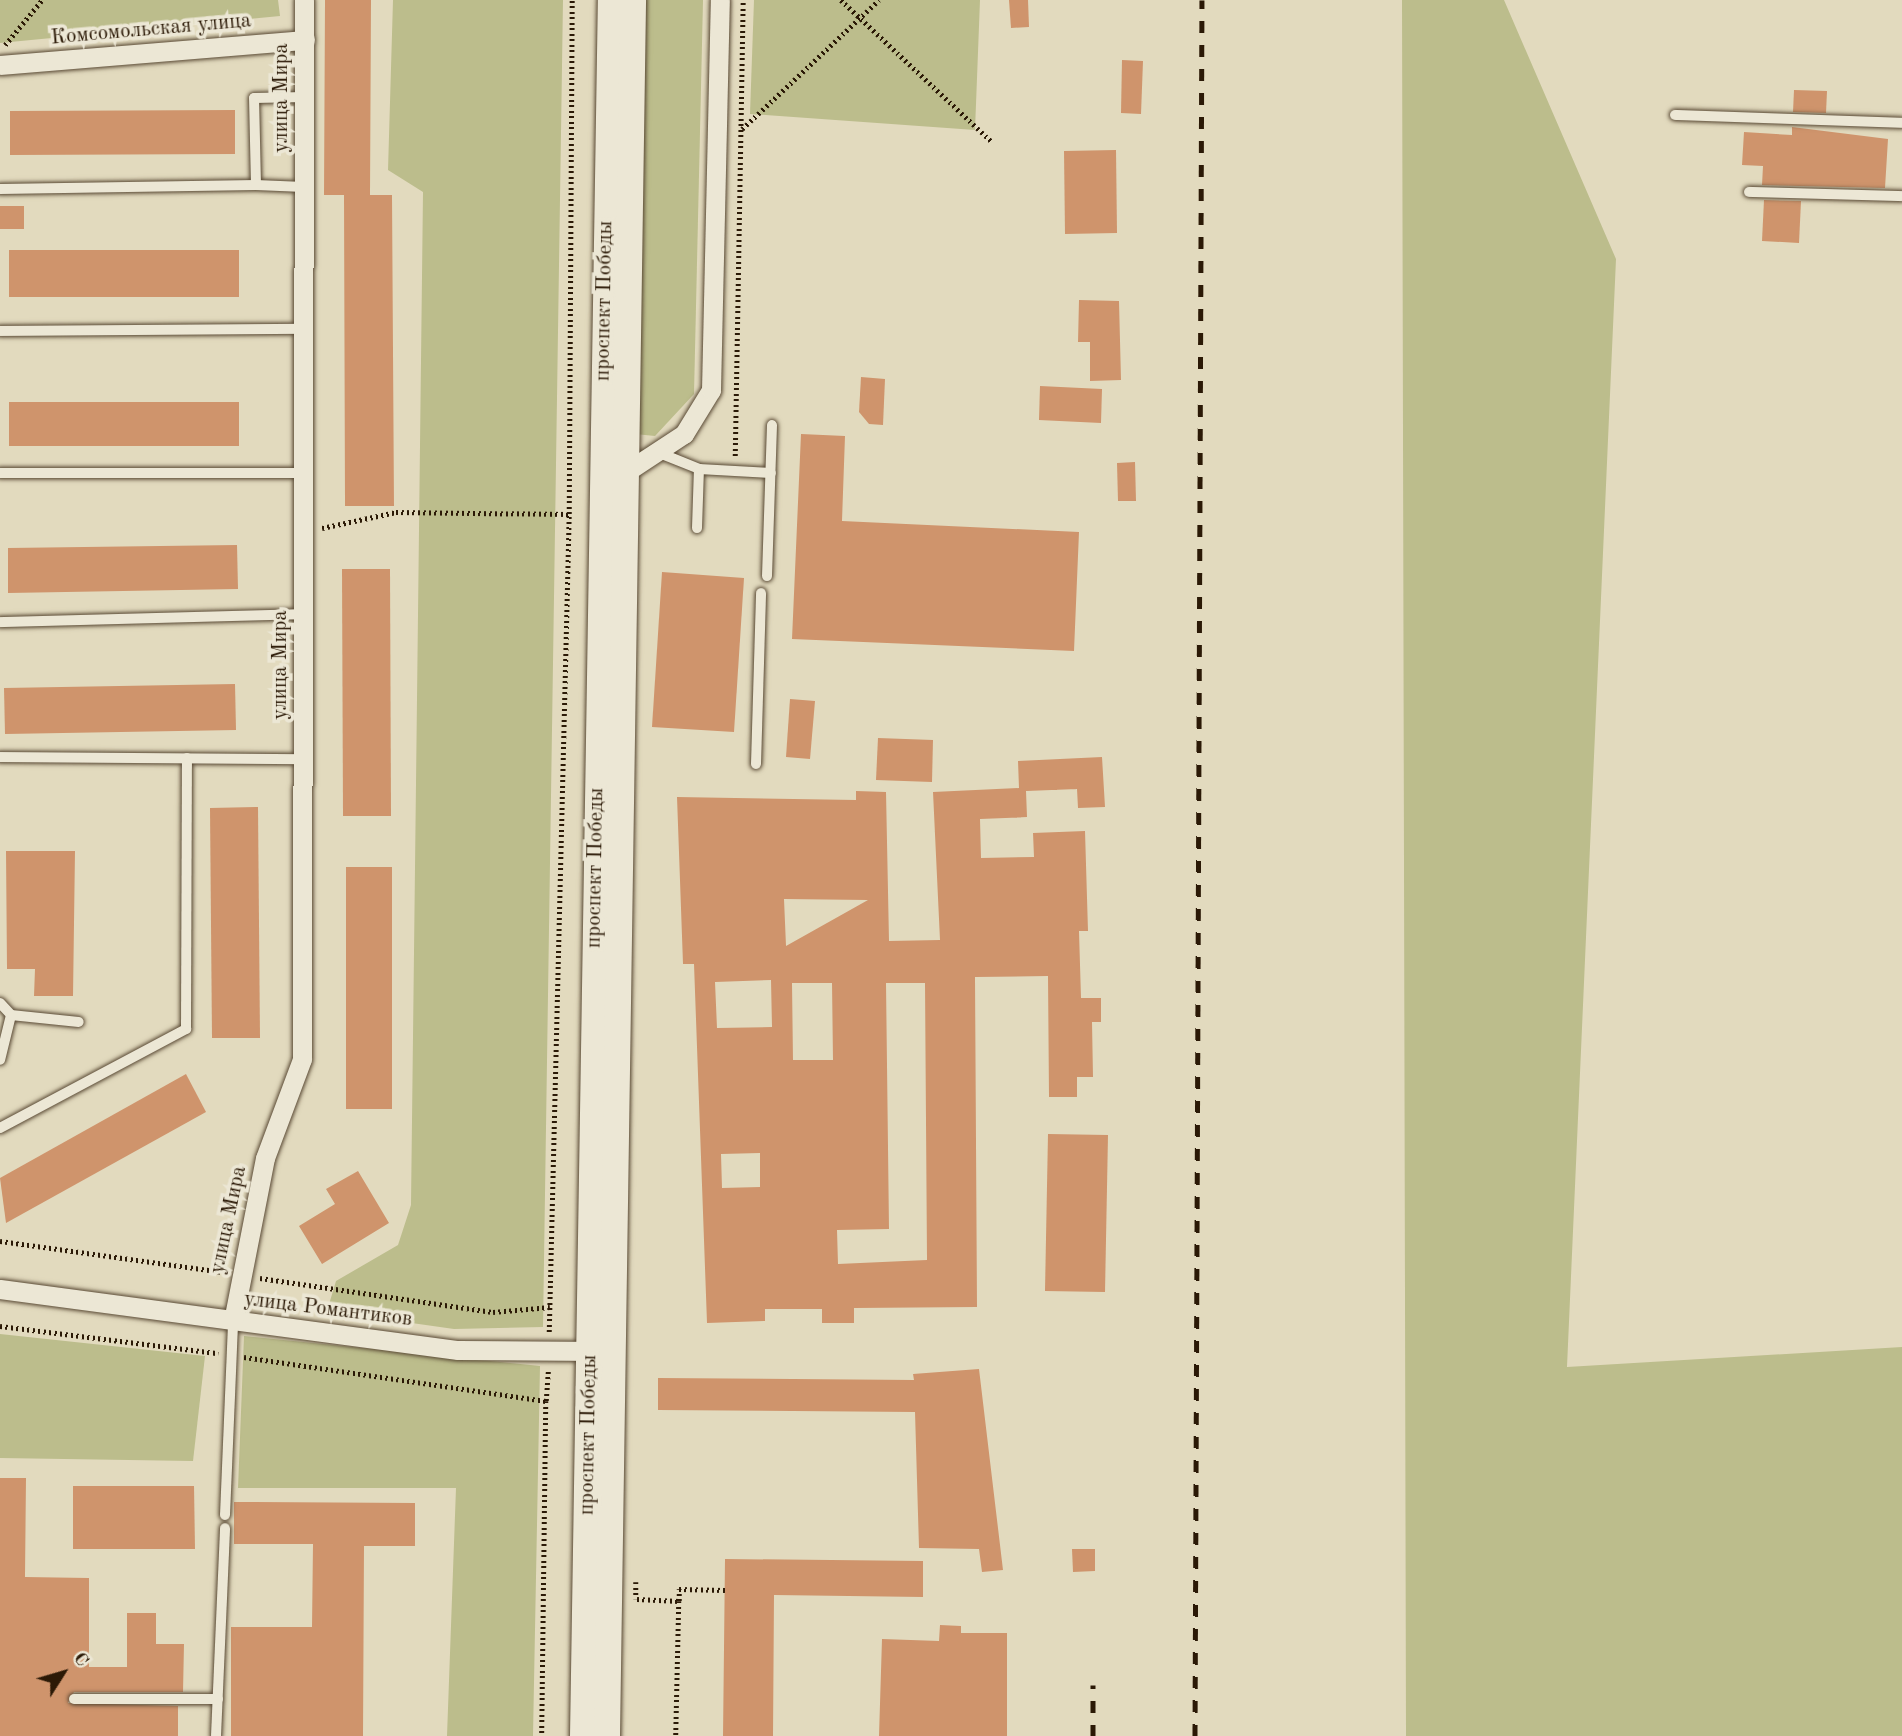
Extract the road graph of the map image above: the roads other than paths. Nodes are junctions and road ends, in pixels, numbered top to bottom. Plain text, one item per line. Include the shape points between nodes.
1 (304, 0) edge
2 (611, 0) edge
3 (633, 0) edge
4 (720, 0) edge
5 (305, 40) junction
6 (0, 65) edge
7 (305, 97) junction
8 (1675, 115) dead end
9 (1902, 123) edge
10 (256, 185) junction
11 (305, 187) junction
12 (0, 189) edge
13 (1749, 192) dead end
14 (1902, 196) edge
15 (304, 329) junction
16 (0, 331) edge
17 (772, 425) dead end
18 (662, 454) junction
19 (699, 469) junction
20 (771, 472) junction
21 (0, 473) edge
22 (304, 473) junction
23 (612, 473) junction
24 (697, 528) dead end
25 (767, 576) dead end
26 (761, 593) dead end
27 (303, 614) junction
28 (0, 622) edge
29 (0, 757) edge
30 (187, 758) junction
31 (303, 759) junction
32 (755, 764) dead end
33 (0, 1003) edge
34 (11, 1014) junction
35 (79, 1022) dead end
36 (0, 1060) edge
37 (0, 1128) edge
38 (0, 1289) edge
39 (233, 1321) junction
40 (600, 1351) junction
41 (225, 1515) dead end
42 (225, 1528) dead end
43 (74, 1699) dead end
44 (218, 1699) junction
45 (216, 1736) edge
46 (583, 1736) edge
47 (607, 1736) edge

1 - 5 street, улица Мира
2 - 23 main road, проспект Победы
3 - 23 main road, проспект Победы
4 - 18 street via 711,390 684,435
5 - 6 street, Комсомольская улица
5 - 7 street, улица Мира
7 - 10 lane via 254,97
7 - 11 street, улица Мира
8 - 9 lane
10 - 11 lane
10 - 12 lane
11 - 15 street, улица Мира
13 - 14 lane
15 - 16 lane
15 - 22 street, улица Мира
17 - 20 lane
18 - 19 lane
18 - 23 street
19 - 20 lane
19 - 24 lane
20 - 25 lane
21 - 22 lane
22 - 27 street, улица Мира
23 - 40 main road, проспект Победы
26 - 32 lane
27 - 28 lane
27 - 31 street, улица Мира
29 - 30 lane
30 - 31 lane
30 - 37 lane via 186,1029
31 - 39 street, улица Мира via 302,1059 265,1158
33 - 34 lane
34 - 35 lane
34 - 36 lane
38 - 39 street, улица Романтиков
39 - 40 street, улица Романтиков via 458,1350
39 - 41 lane
40 - 46 main road, проспект Победы
40 - 47 main road, проспект Победы
42 - 44 lane
43 - 44 lane
44 - 45 lane

